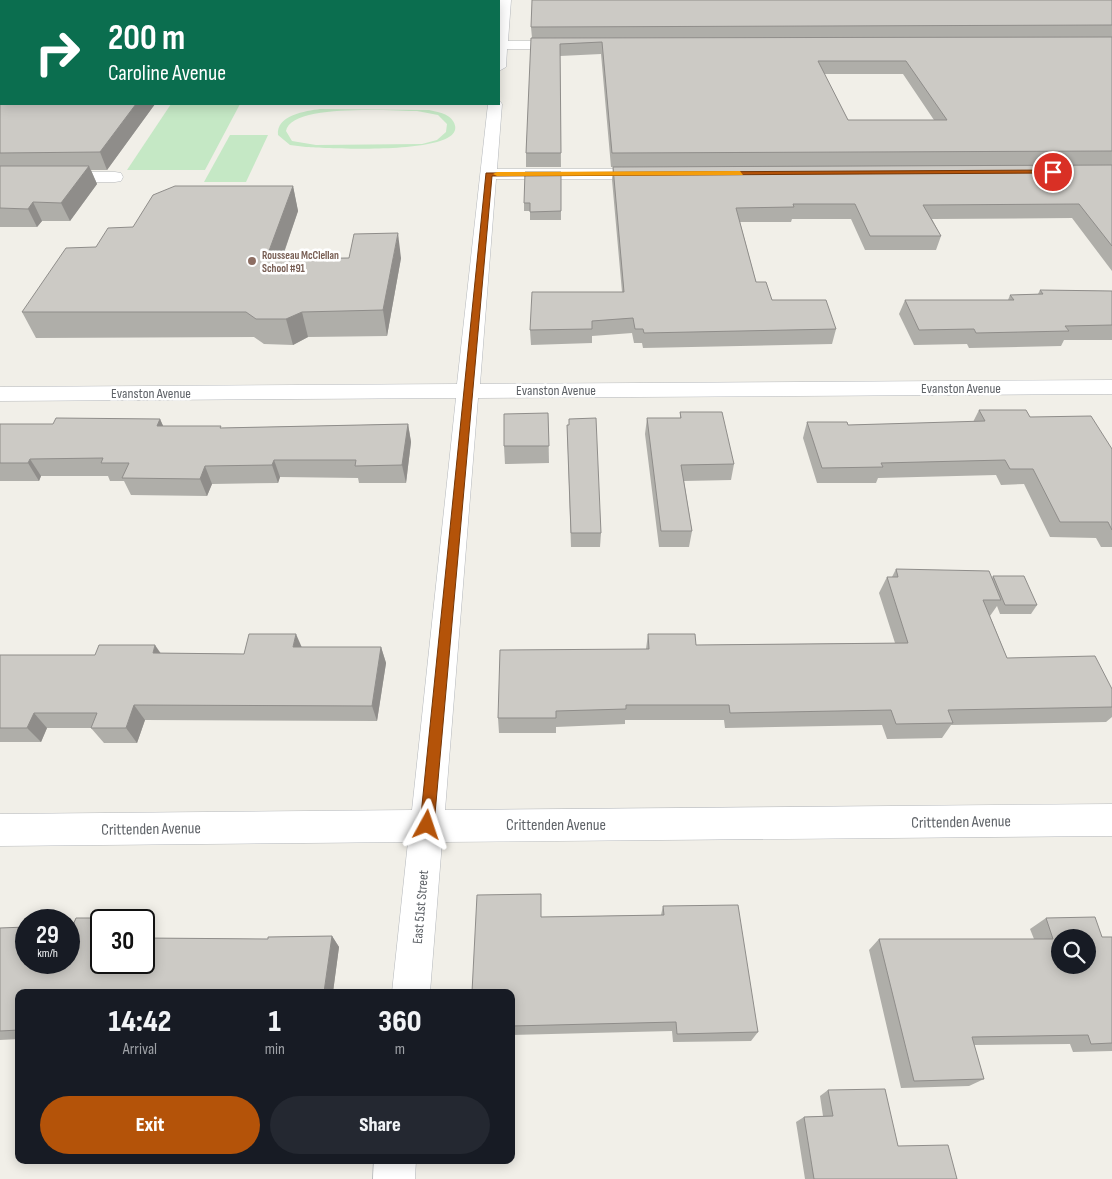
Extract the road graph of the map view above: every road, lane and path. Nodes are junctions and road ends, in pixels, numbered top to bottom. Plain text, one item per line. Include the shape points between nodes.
1 (505, 0) edge
2 (500, 45) edge
3 (580, 45) edge
4 (495, 105) edge
5 (489, 174) junction
6 (663, 174) edge
7 (114, 177) dead end
8 (0, 178) edge
9 (1112, 387) edge
10 (468, 391) junction
11 (0, 394) edge
12 (1112, 820) edge
13 (427, 825) junction
14 (0, 830) edge
15 (411, 989) edge
16 (395, 1164) edge
17 (394, 1179) edge

1 - 2 street
2 - 3 street
4 - 5 street, East 51st Street
5 - 6 street
5 - 10 street, East 51st Street
7 - 8 street
9 - 10 street, Evanston Avenue
10 - 11 street, Evanston Avenue
10 - 13 street, East 51st Street
12 - 13 street, Crittenden Avenue
13 - 14 street, Crittenden Avenue
13 - 15 street, East 51st Street
16 - 17 street

